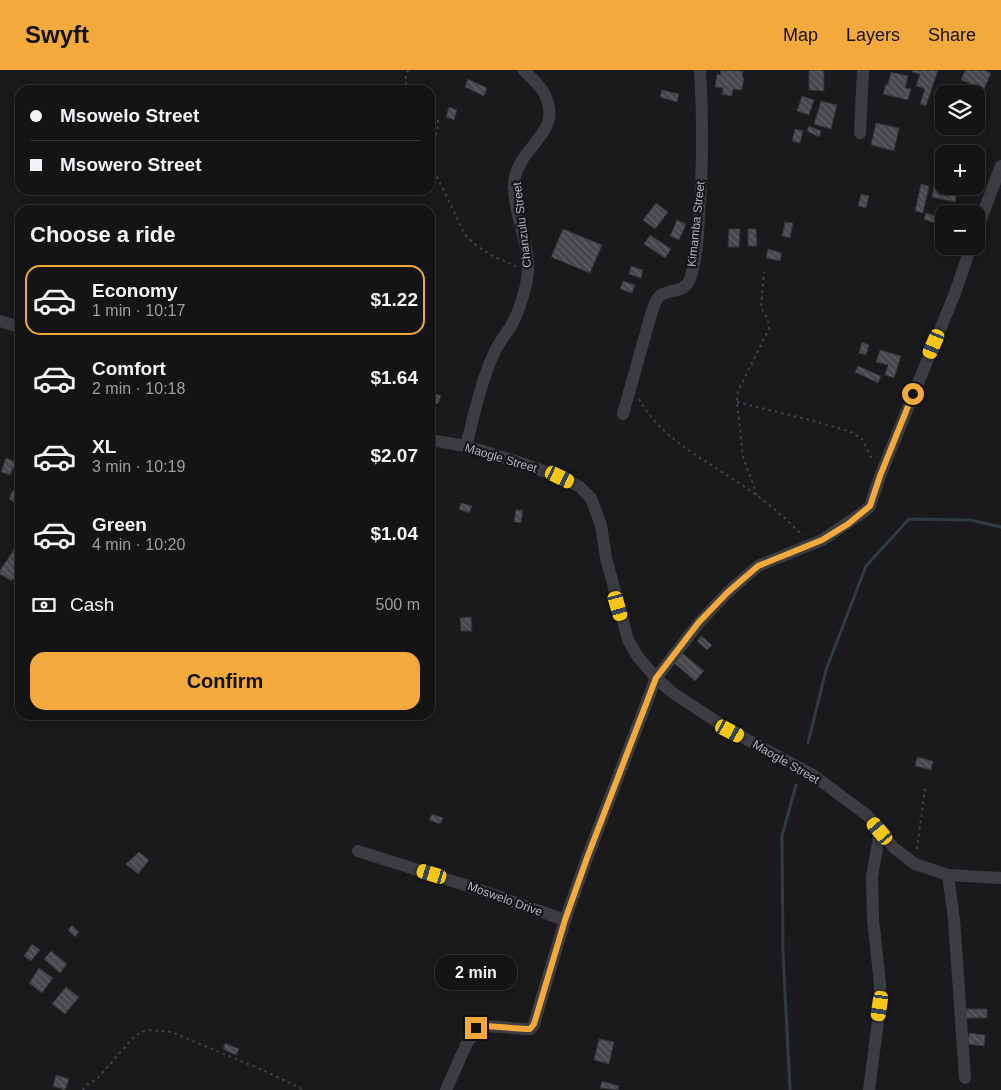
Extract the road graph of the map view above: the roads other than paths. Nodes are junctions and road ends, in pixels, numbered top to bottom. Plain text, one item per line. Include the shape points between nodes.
1 (524, 70) edge
2 (700, 70) edge
3 (863, 70) edge
4 (860, 133) dead end
5 (1001, 166) edge
6 (985, 208) edge
7 (968, 255) edge
8 (0, 321) edge
9 (15, 325) edge
10 (623, 414) dead end
11 (435, 441) edge
12 (466, 446) junction
13 (656, 678) junction
14 (880, 831) junction
15 (358, 851) dead end
16 (948, 875) junction
17 (1001, 878) edge
18 (565, 920) junction
19 (965, 1078) dead end
20 (446, 1090) edge
21 (869, 1090) edge

1 - 12 street, Chanzulu Street via 543,91 550,115 548,125 519,166 515,178 528,271 512,325 496,350 484,380
2 - 10 street, Kimamba Street via 703,123 693,269 684,287 662,294 657,300
3 - 4 street
5 - 6 street
7 - 13 street via 870,506 822,540 758,566 699,622
8 - 9 street
11 - 12 street, Maogle Street
12 - 13 street, Maogle Street via 560,477 580,486 591,498 601,525 628,640 638,658
13 - 14 street, Maogle Street via 730,731 813,775 868,816
13 - 18 street
14 - 16 street, Maogle Street via 914,864
14 - 21 street via 872,877 880,1006
15 - 18 street, Moswelo Drive
16 - 17 street, Maogle Street
16 - 19 street
18 - 20 street via 534,1024 530,1029 476,1028

